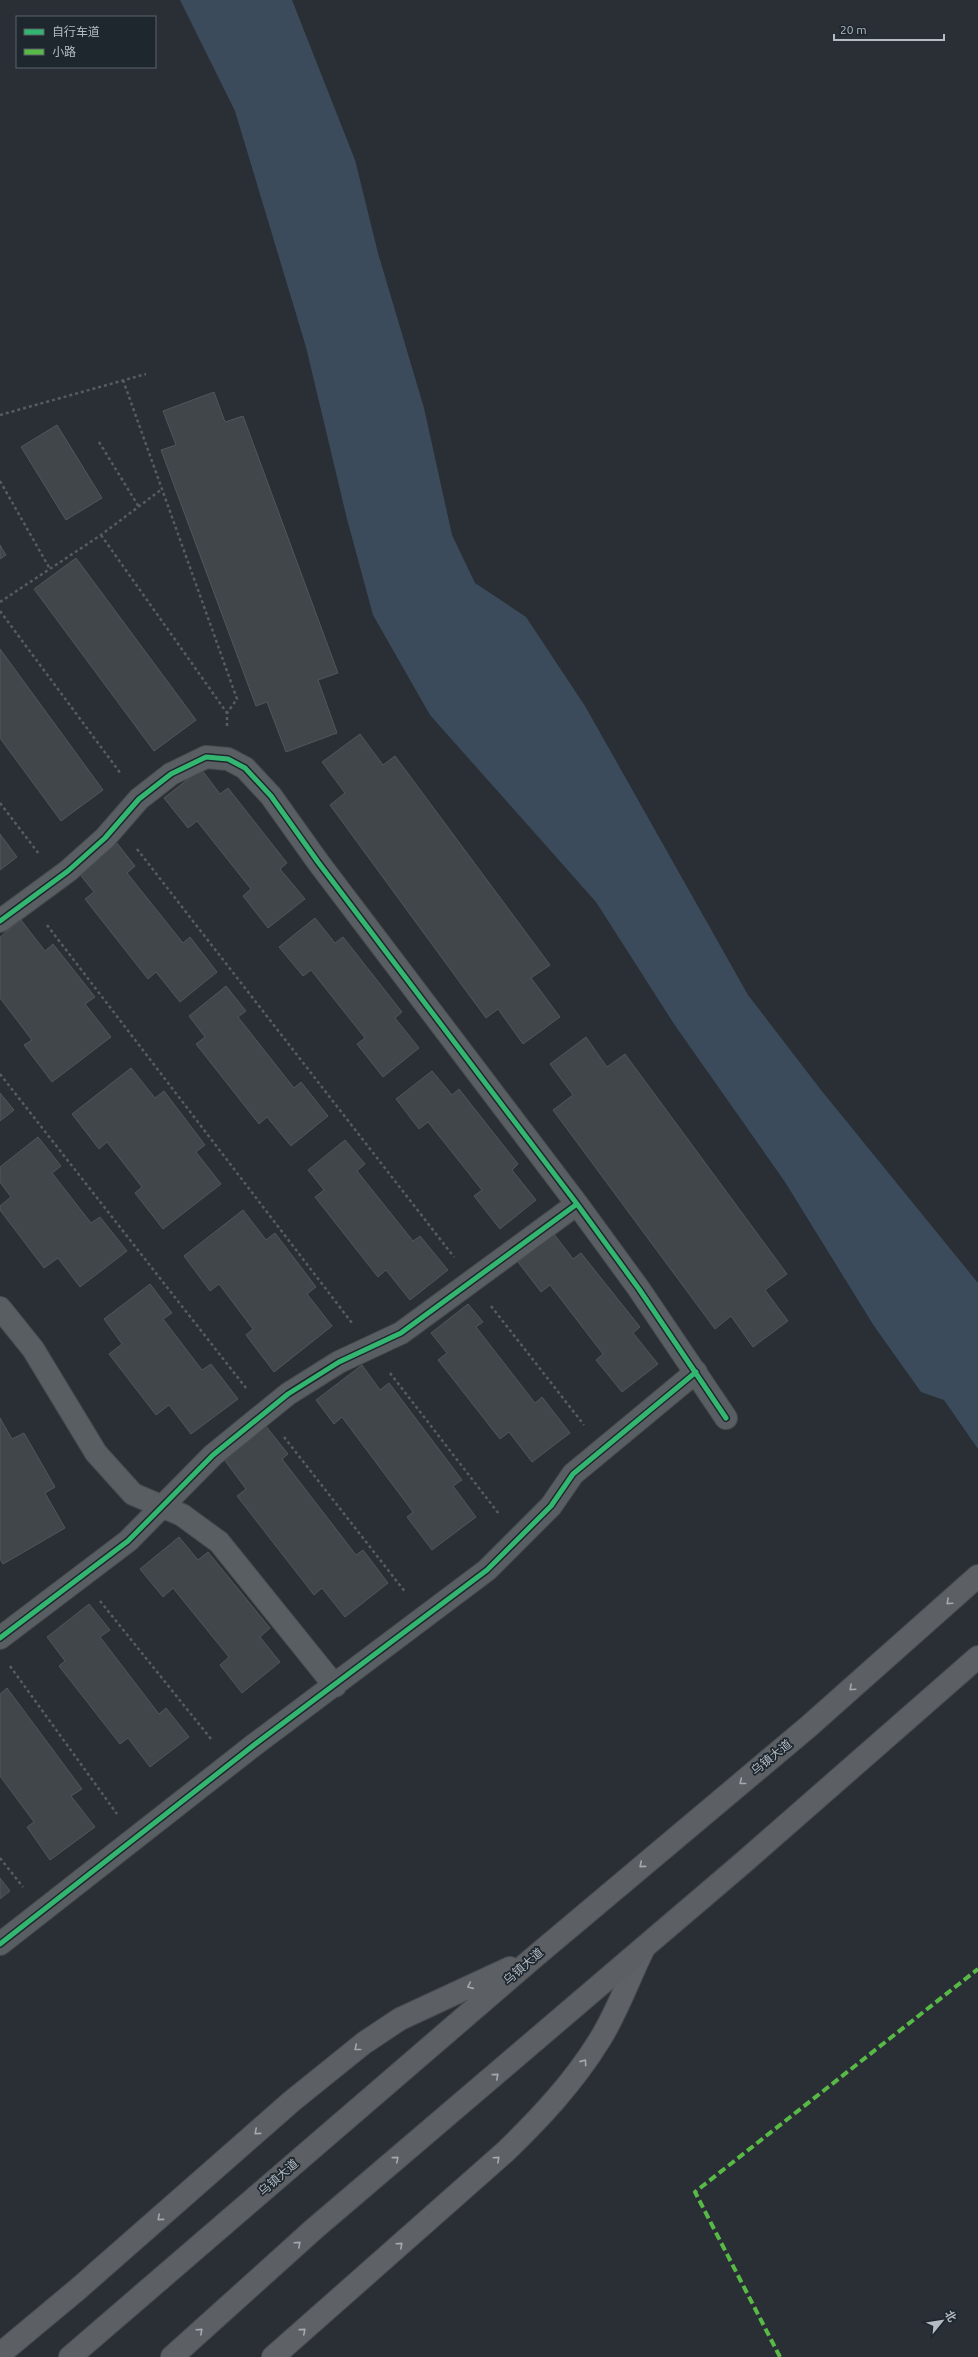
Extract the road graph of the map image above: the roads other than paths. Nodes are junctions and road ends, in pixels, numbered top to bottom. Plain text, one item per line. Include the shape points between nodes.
1 (0, 921) edge
2 (577, 1204) junction
3 (0, 1308) edge
4 (696, 1372) junction
5 (726, 1418) dead end
6 (161, 1506) junction
7 (978, 1576) edge
8 (0, 1638) edge
9 (978, 1657) edge
10 (335, 1686) junction
11 (0, 1944) edge
12 (644, 1948) junction
13 (532, 1959) junction
14 (0, 2354) edge
15 (70, 2357) edge
16 (172, 2357) edge
17 (274, 2357) edge

1 - 2 street via 57,879 105,838 139,799 171,774 206,757 228,759 245,768 271,796
2 - 4 street via 640,1289
2 - 6 street via 401,1333 339,1362 288,1394 213,1455
3 - 6 street via 33,1348 96,1454 133,1494
4 - 5 street
4 - 10 street via 573,1474 551,1506 487,1570
6 - 8 street via 128,1541
6 - 10 street via 182,1515 219,1542
7 -> 13 main road, 乌镇大道 via 808,1727
9 - 12 main road
10 - 11 street via 230,1763
16 -> 12 main road via 314,2229
17 -> 12 main road via 538,2121 568,2086 600,2040
13 -> 14 main road via 400,2019 364,2043 292,2101
13 - 15 main road, 乌镇大道

